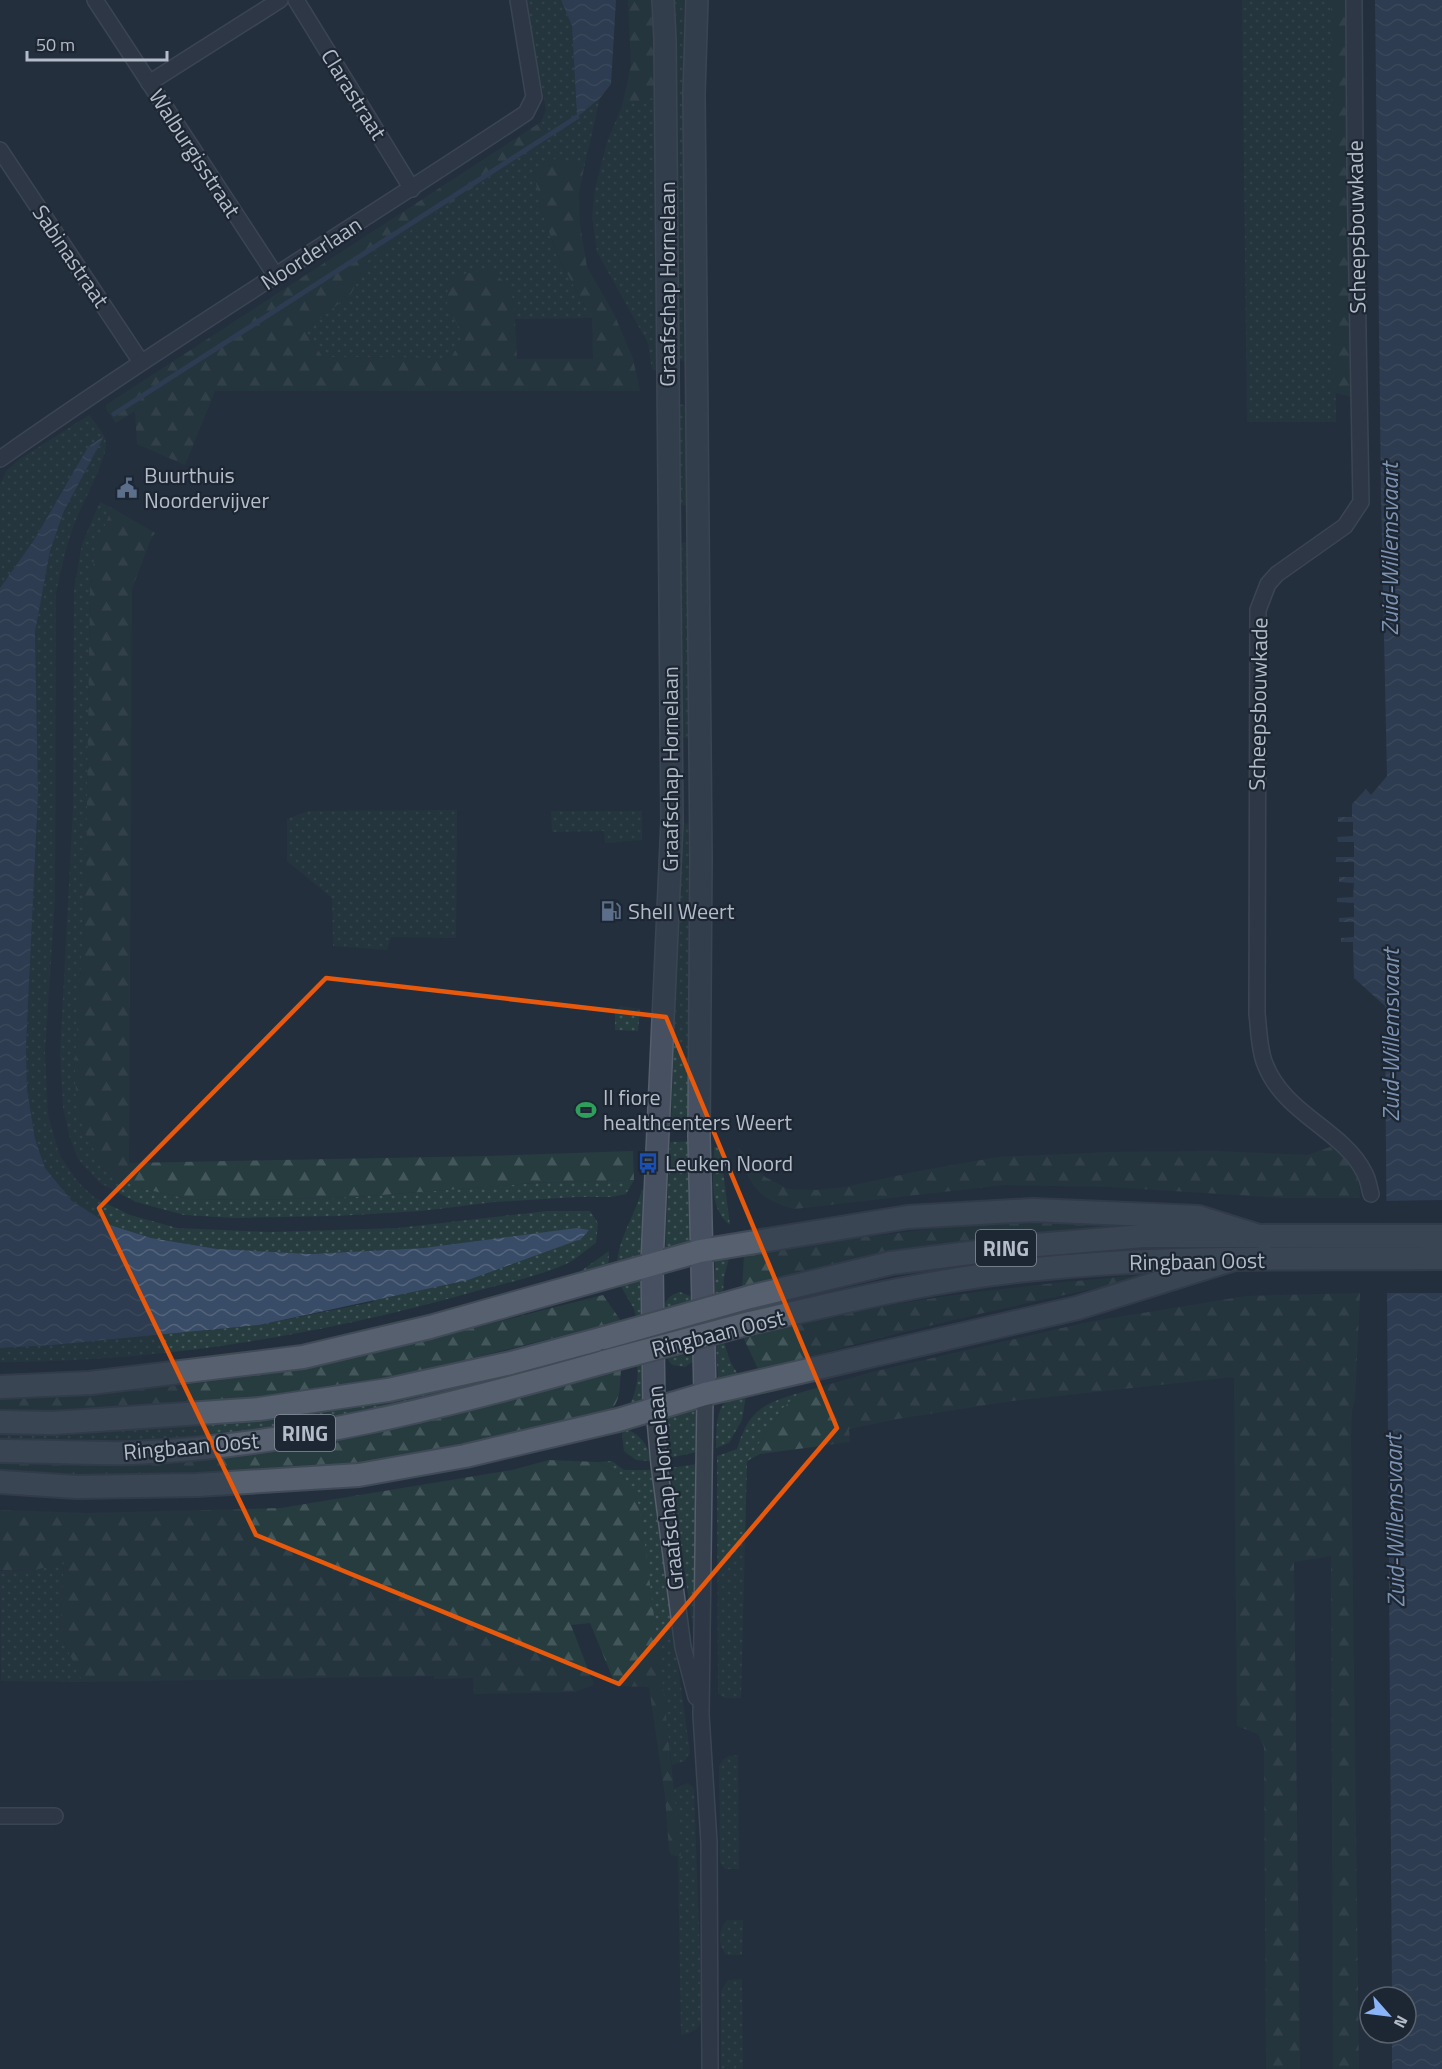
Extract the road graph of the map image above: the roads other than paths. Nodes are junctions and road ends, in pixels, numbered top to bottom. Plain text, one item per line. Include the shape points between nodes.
1 (95, 0) edge
2 (280, 0) edge
3 (296, 0) edge
4 (518, 0) edge
5 (663, 0) edge
6 (697, 0) edge
7 (1354, 0) edge
8 (149, 83) junction
9 (0, 150) edge
10 (412, 189) junction
11 (276, 276) junction
12 (141, 362) junction
13 (0, 459) edge
14 (1371, 1194) dead end
15 (1442, 1236) edge
16 (1265, 1249) junction
17 (700, 1251) junction
18 (1442, 1258) edge
19 (1234, 1259) junction
20 (652, 1263) junction
21 (0, 1387) edge
22 (705, 1394) junction
23 (654, 1409) junction
24 (0, 1422) edge
25 (0, 1451) edge
26 (0, 1482) edge
27 (701, 1714) junction
28 (0, 1816) edge
29 (55, 1816) dead end
30 (710, 2069) edge

1 - 8 street, Walburgisstraat
2 - 8 street
3 - 10 street, Clarastraat
4 - 10 street, Noorderlaan via 534,97 526,113
5 - 20 street, Graafschap Hornelaan via 672,822
6 - 17 street, Graafschap Hornelaan via 694,106 701,859
7 - 14 street, Scheepsbouwkade via 1361,502 1345,526 1277,574 1268,584 1258,610 1257,1014 1264,1063 1280,1091 1348,1150 1365,1172
8 - 11 street, Walburgisstraat
9 - 12 street, Sabinastraat
10 - 11 street, Noorderlaan
11 - 12 street, Noorderlaan
12 - 13 street, Noorderlaan
15 - 16 main road, Ringbaan Oost / RING
16 - 17 main road via 1198,1217 1033,1210 908,1217
16 - 18 main road, Ringbaan Oost / RING
16 - 19 main road, Ringbaan Oost / RING
16 - 24 main road, Ringbaan Oost / RING, bridge via 1143,1236 891,1263 750,1297 511,1363 388,1390 259,1409 53,1423
17 - 20 main road
17 - 22 street, Graafschap Hornelaan
19 - 22 main road via 1077,1308
19 - 25 main road, Ringbaan Oost / RING, bridge via 1025,1270 896,1290 750,1323 379,1420 251,1442 132,1453
20 - 21 main road via 430,1327 303,1357 90,1383
20 - 23 street, Graafschap Hornelaan
22 - 23 main road
22 - 27 street, Graafschap Hornelaan
23 - 26 main road via 465,1456 359,1475 197,1485 77,1487
23 - 27 street, Graafschap Hornelaan via 683,1647
27 - 30 street, Graafschap Hornelaan via 709,1842
28 - 29 street

